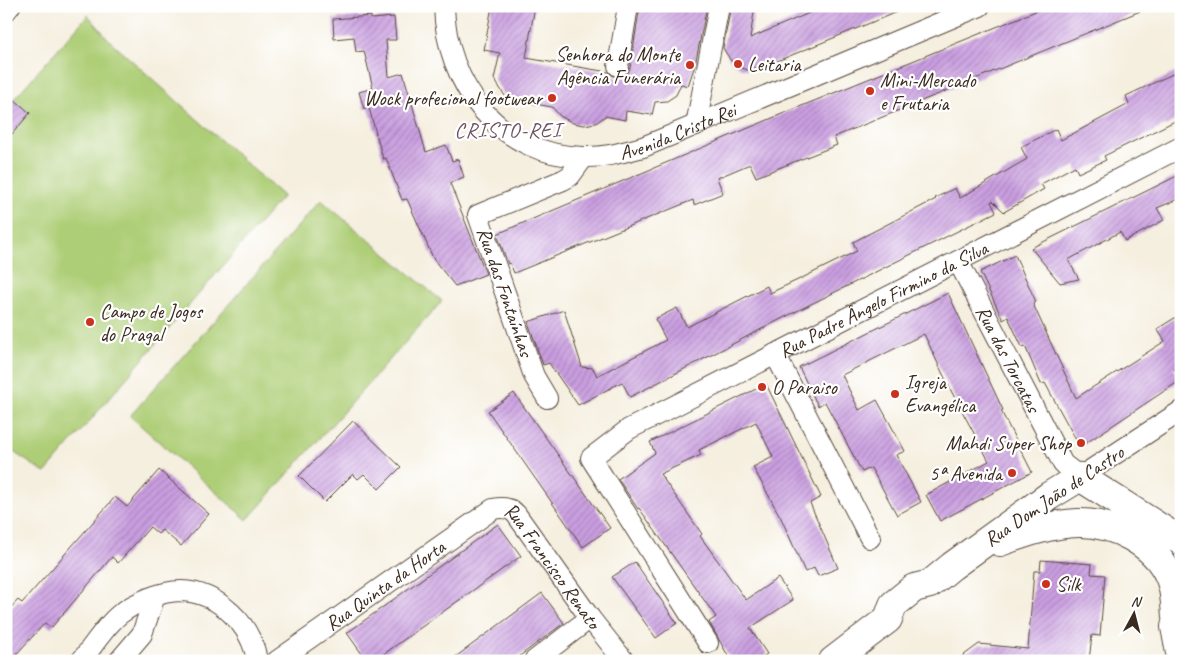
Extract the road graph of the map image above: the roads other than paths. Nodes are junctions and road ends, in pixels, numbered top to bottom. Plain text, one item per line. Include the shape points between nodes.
1 (10, 6) edge
2 (444, 6) edge
3 (628, 6) edge
4 (719, 6) edge
5 (980, 6) edge
6 (6, 11) edge
7 (940, 14) edge
8 (618, 66) dead end
9 (696, 125) junction
10 (1181, 147) edge
11 (584, 157) junction
12 (958, 261) junction
13 (775, 354) junction
14 (547, 398) dead end
15 (1181, 411) edge
16 (1080, 477) junction
17 (493, 509) joint
18 (870, 538) dead end
19 (1181, 541) edge
20 (971, 553) junction
21 (155, 596) junction
22 (1177, 615) edge
23 (590, 618) junction
24 (708, 643) dead end
25 (1181, 658) edge
26 (81, 661) edge
27 (119, 661) edge
28 (257, 661) edge
29 (277, 661) edge
30 (534, 661) edge
31 (624, 661) edge
32 (833, 661) edge
33 (1163, 661) edge

1 - 6 street
2 - 11 street, Avenida Cristo Rei via 445,27 455,68 476,103 523,142 563,155
3 - 8 street
4 - 9 street
5 - 7 street, Avenida Cristo Rei
7 - 9 street, Avenida Cristo Rei
9 - 11 street, Avenida Cristo Rei via 643,147 617,154
10 - 12 street, Rua Padre Ângelo Firmino da Silva
11 - 14 street, Rua das Fontaínhas via 572,174 563,180 478,215 534,376
12 - 13 street, Rua Padre Ângelo Firmino da Silva
12 - 16 street, Rua das Torcatas via 1063,464
13 - 18 street
13 - 24 street, Rua Padre Ângelo Firmino da Silva via 629,429 591,458
15 - 16 street, Rua Dom João de Castro
16 - 19 main road
16 - 20 main road, Rua Dom João de Castro
17 - 23 street, Rua Francisco Renato via 505,508 516,514
17 - 29 street, Rua Quinta da Horta
20 - 22 main road via 1037,529 1078,523 1099,525 1138,541 1162,563 1173,587
20 - 32 main road, Rua Dom João de Castro via 930,584 914,588 893,605 888,619
21 - 26 street via 120,614
21 - 27 street via 142,634
21 - 28 street via 181,591 199,594 223,605 244,626
22 - 25 main road
22 - 33 main road
23 - 30 street
23 - 31 street, Rua Francisco Renato

